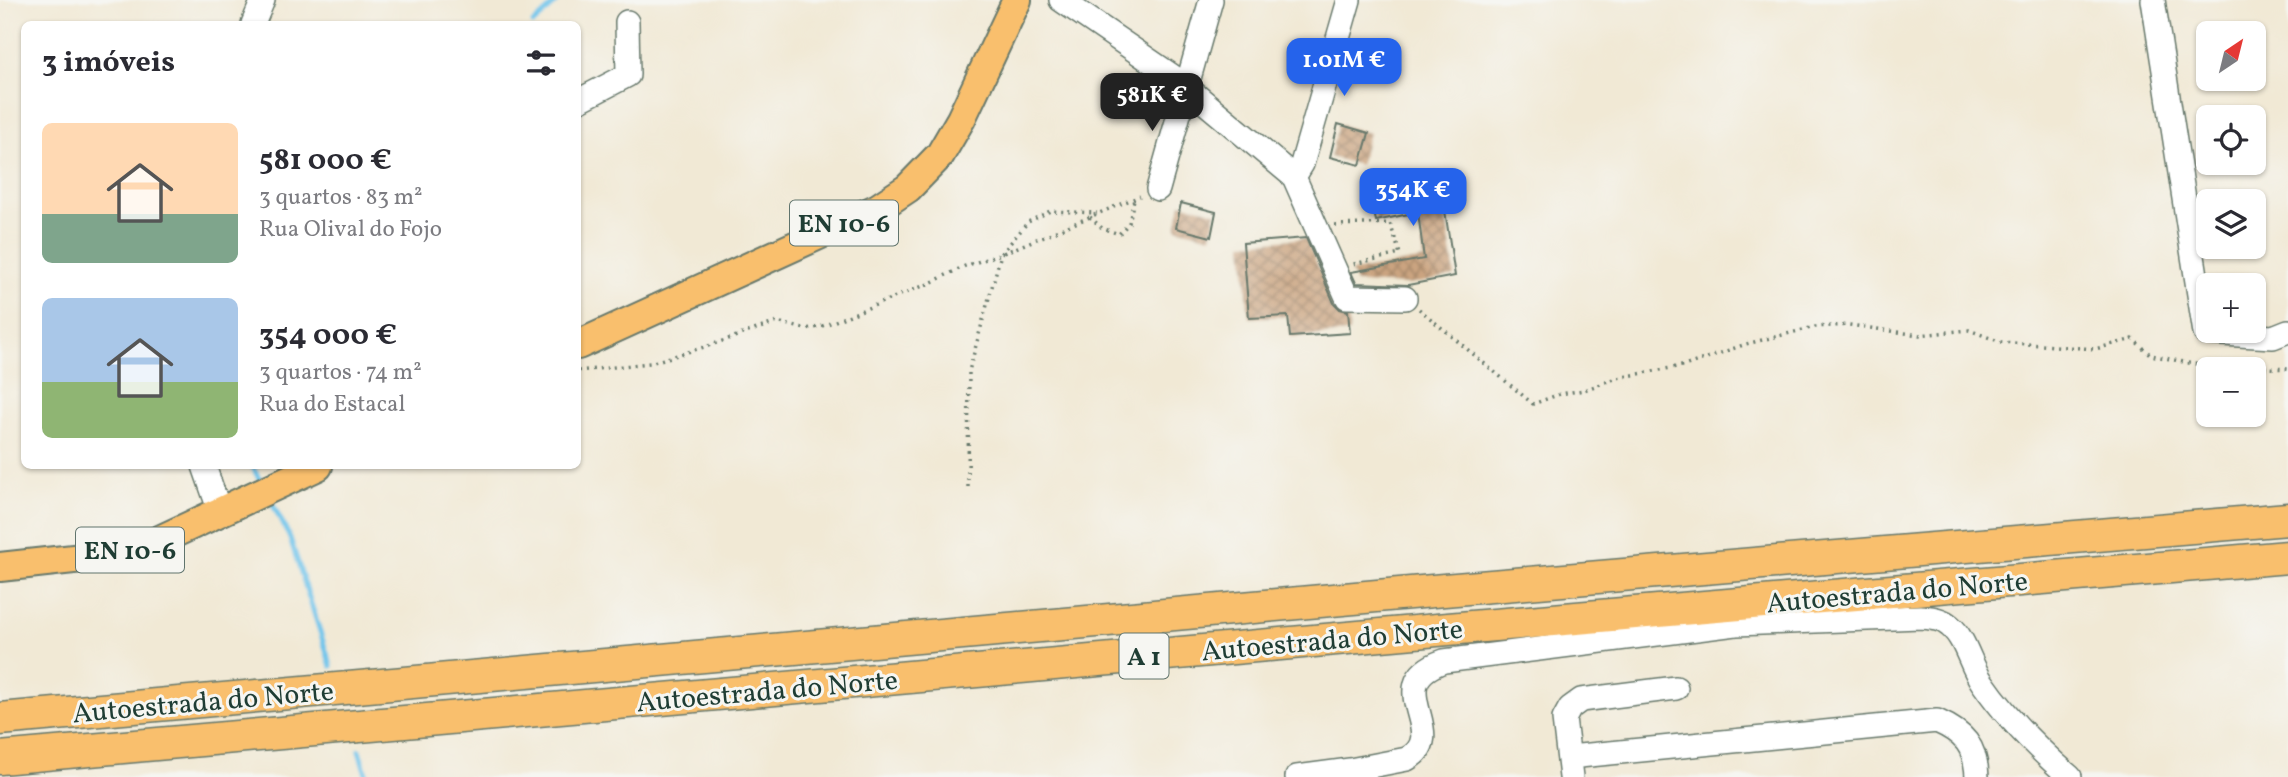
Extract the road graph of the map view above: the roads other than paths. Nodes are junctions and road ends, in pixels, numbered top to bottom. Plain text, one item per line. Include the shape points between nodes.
1 (263, 0) edge
2 (1017, 0) edge
3 (1061, 0) edge
4 (1211, 0) edge
5 (1349, 0) edge
6 (2153, 0) edge
7 (254, 21) edge
8 (627, 22) dead end
9 (1187, 88) junction
10 (581, 99) edge
11 (1294, 177) junction
12 (1158, 189) road end
13 (1405, 298) road end
14 (2288, 331) edge
15 (581, 344) edge
16 (205, 469) edge
17 (312, 469) edge
18 (220, 512) junction
19 (2288, 519) edge
20 (2288, 557) edge
21 (0, 567) edge
22 (1676, 688) dead end
23 (0, 719) edge
24 (0, 758) edge
25 (1570, 767) edge
26 (1297, 777) edge
27 (1977, 777) edge
28 (2070, 777) edge

1 - 7 street
2 - 15 main road, EN 10-6 via 948,144 908,188 878,208
3 - 9 street
4 - 9 street
5 - 11 street via 1302,164
6 - 14 street via 2205,334 2273,337
8 - 10 street via 628,75
9 - 11 street
9 - 12 street
11 - 13 street via 1347,297
16 - 18 street
17 - 18 main road, EN 10-6
18 - 21 main road, EN 10-6 via 132,549
19 - 23 highway, Autoestrada do Norte / A 1
20 - 24 highway, Autoestrada do Norte / A 1
22 - 25 street via 1581,699 1564,719
25 - 27 street via 1937,721 1956,729 1970,746
26 - 28 street via 1415,755 1424,740 1415,698 1418,679 1424,670 1444,661 1737,624 1920,617 1935,618 1952,627 2000,706

